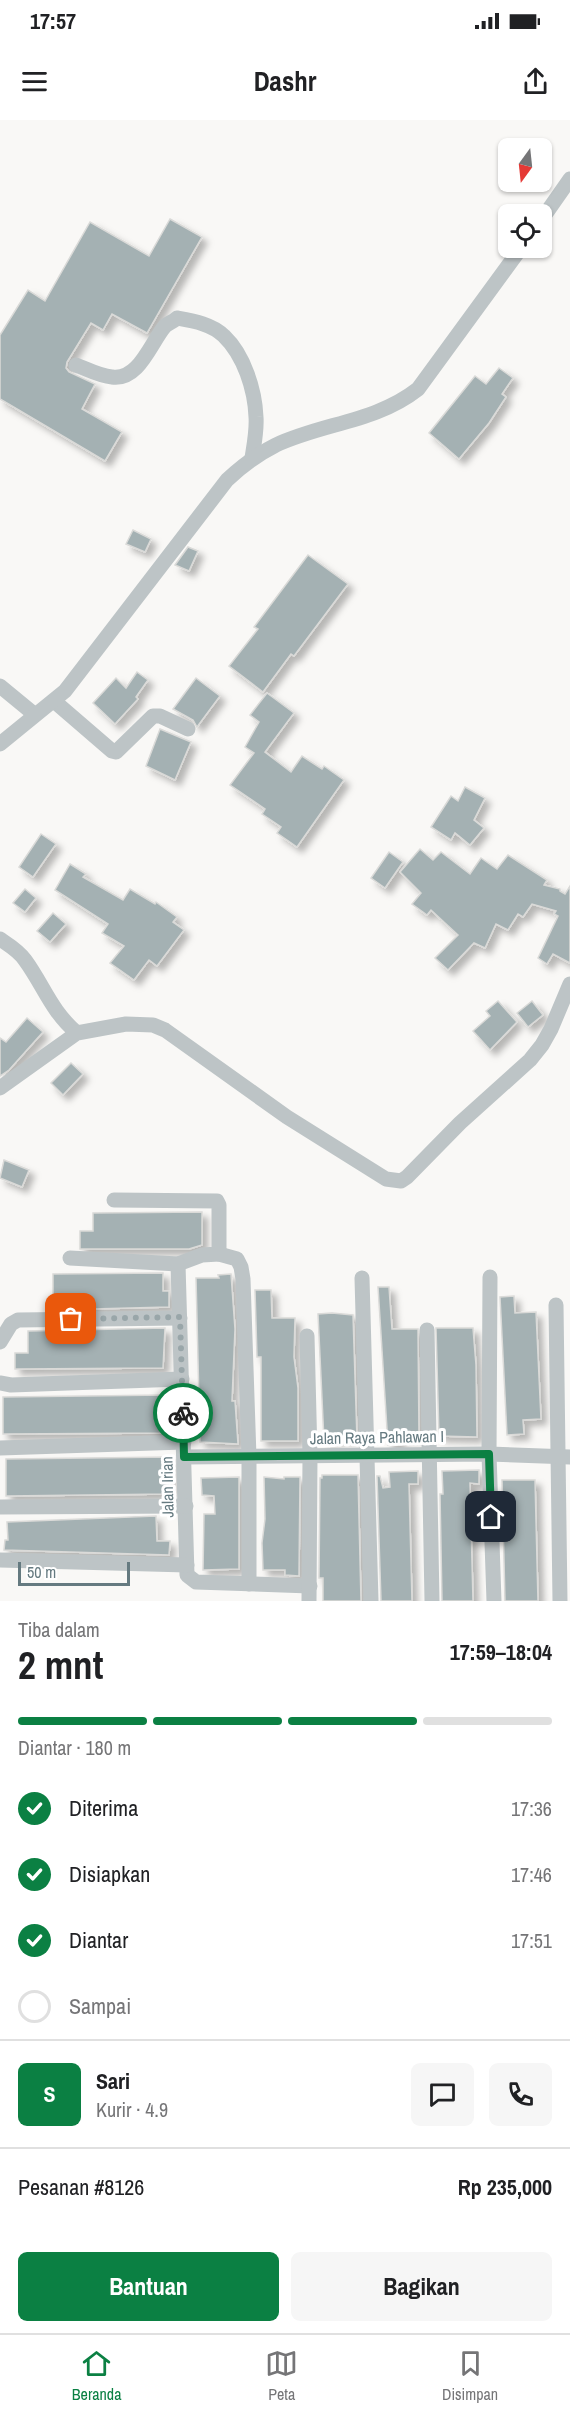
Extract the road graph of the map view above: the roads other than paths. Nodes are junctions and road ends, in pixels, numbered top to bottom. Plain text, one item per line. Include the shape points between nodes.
1 (570, 179) edge
2 (552, 205) edge
3 (514, 258) edge
4 (76, 364) dead end
5 (252, 458) junction
6 (0, 686) edge
7 (54, 701) junction
8 (34, 714) junction
9 (188, 729) dead end
10 (0, 744) edge
11 (0, 939) edge
12 (570, 984) edge
13 (77, 1033) junction
14 (0, 1088) edge
15 (114, 1200) dead end
16 (219, 1254) junction
17 (70, 1258) dead end
18 (178, 1264) junction
19 (490, 1277) dead end
20 (362, 1278) dead end
21 (556, 1305) dead end
22 (180, 1317) junction
23 (427, 1330) dead end
24 (307, 1336) dead end
25 (0, 1342) edge
26 (182, 1379) junction
27 (0, 1383) edge
28 (0, 1448) edge
29 (184, 1450) junction
30 (489, 1454) junction
31 (369, 1455) junction
32 (428, 1455) junction
33 (310, 1456) junction
34 (249, 1457) junction
35 (564, 1457) edge
36 (186, 1506) junction
37 (0, 1507) edge
38 (4, 1561) edge
39 (186, 1565) junction
40 (249, 1584) junction
41 (309, 1593) edge
42 (371, 1601) edge
43 (432, 1601) edge
44 (494, 1601) edge
45 (560, 1601) edge

1 - 2 street
3 - 5 street via 418,389 375,414 287,441
4 - 5 street via 101,375 124,376 144,357 165,326 177,318 210,327 224,336 238,354 251,387 256,417
5 - 7 street via 227,480
6 - 8 street
7 - 8 street
7 - 9 street via 116,752 153,716
8 - 10 street
11 - 13 street via 25,959 54,1010
12 - 13 street via 542,1045 530,1060 401,1181 386,1179 287,1117 165,1030 126,1023
13 - 14 street
15 - 16 street via 217,1201
16 - 18 street via 202,1255
16 - 34 street via 237,1259 241,1267
17 - 18 street
18 - 22 street, Jalan Irian
19 - 30 street
20 - 31 street
21 - 35 street
22 - 25 street via 18,1320 10,1324
22 - 26 street, Jalan Irian
23 - 32 street
24 - 33 street
26 - 27 street
26 - 29 street, Jalan Irian
28 - 29 street, Jalan Raya Pahlawan I
29 - 34 street, Jalan Raya Pahlawan I
29 - 36 street, Jalan Irian
30 - 32 street, Jalan Raya Pahlawan I
30 - 35 street, Jalan Raya Pahlawan I
30 - 44 street
31 - 32 street, Jalan Raya Pahlawan I
31 - 33 street, Jalan Raya Pahlawan I
31 - 42 street
32 - 43 street
33 - 34 street, Jalan Raya Pahlawan I
33 - 41 street
34 - 40 street
35 - 45 street
36 - 37 street
36 - 39 street, Jalan Irian
38 - 39 street
39 - 40 street via 187,1575 196,1582
40 - 41 street

